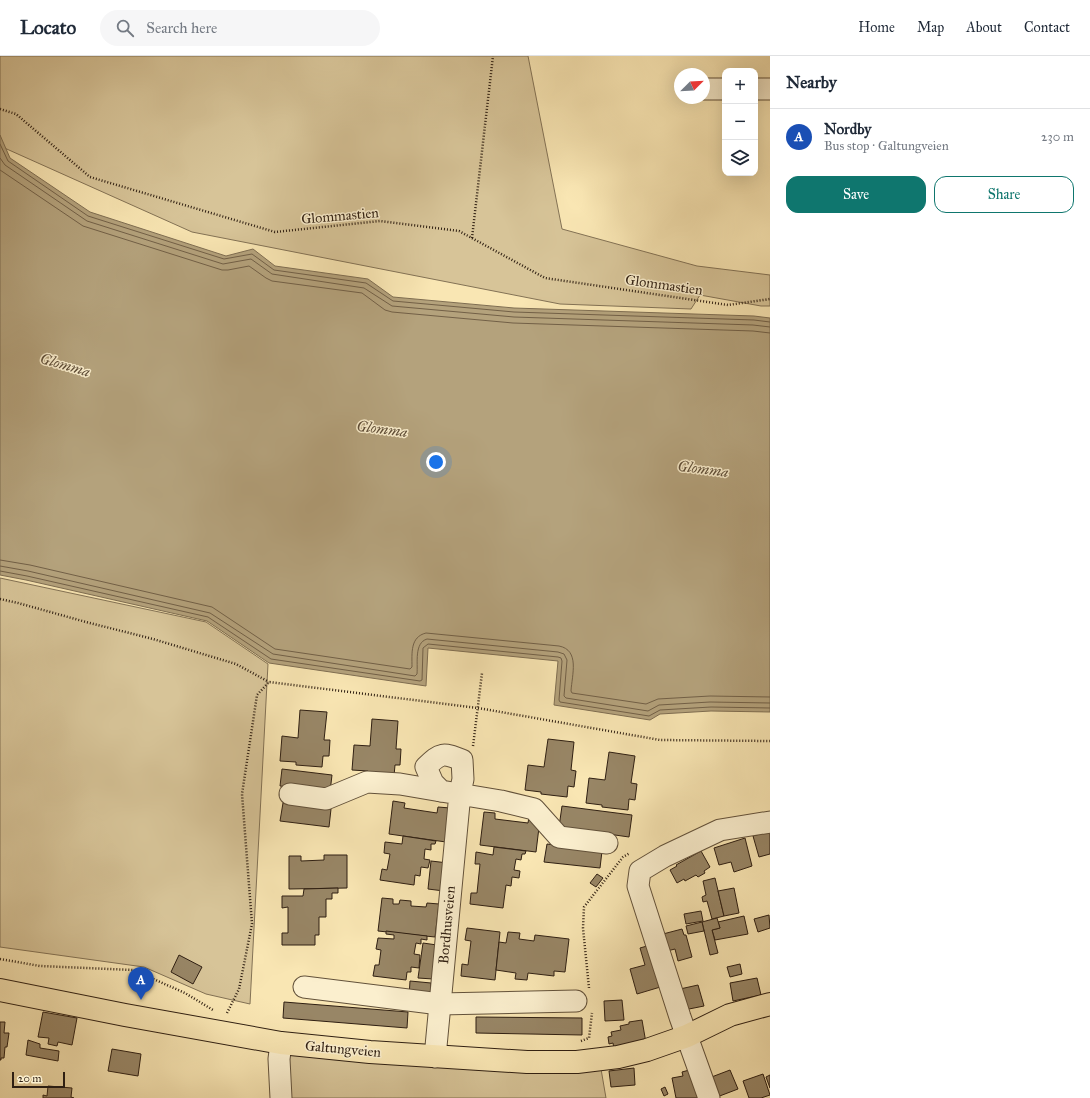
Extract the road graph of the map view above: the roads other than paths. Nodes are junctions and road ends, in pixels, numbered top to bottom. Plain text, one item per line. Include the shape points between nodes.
1 (710, 88) edge
2 (722, 89) edge
3 (758, 89) edge
4 (770, 89) edge
5 (450, 792) junction
6 (290, 794) dead end
7 (770, 822) edge
8 (607, 843) dead end
9 (304, 987) dead end
10 (0, 990) edge
11 (586, 1000) road end
12 (440, 1004) junction
13 (770, 1004) edge
14 (687, 1036) junction
15 (281, 1043) junction
16 (435, 1057) junction
17 (281, 1098) edge
18 (709, 1098) edge

1 - 2 street
3 - 4 street
5 - 6 street via 367,782 326,799
5 - 8 street via 495,796 534,809 559,837
5 - 12 street, Bordhusveien
7 - 14 street via 720,830 664,856 640,871 638,886
9 - 12 street
10 - 15 main road, Galtungveien via 132,1017
11 - 12 street
12 - 16 street, Bordhusveien
13 - 14 main road, Galtungveien via 730,1015
14 - 16 main road, Galtungveien via 648,1050 577,1062
14 - 18 street
15 - 16 main road, Galtungveien
15 - 17 street

